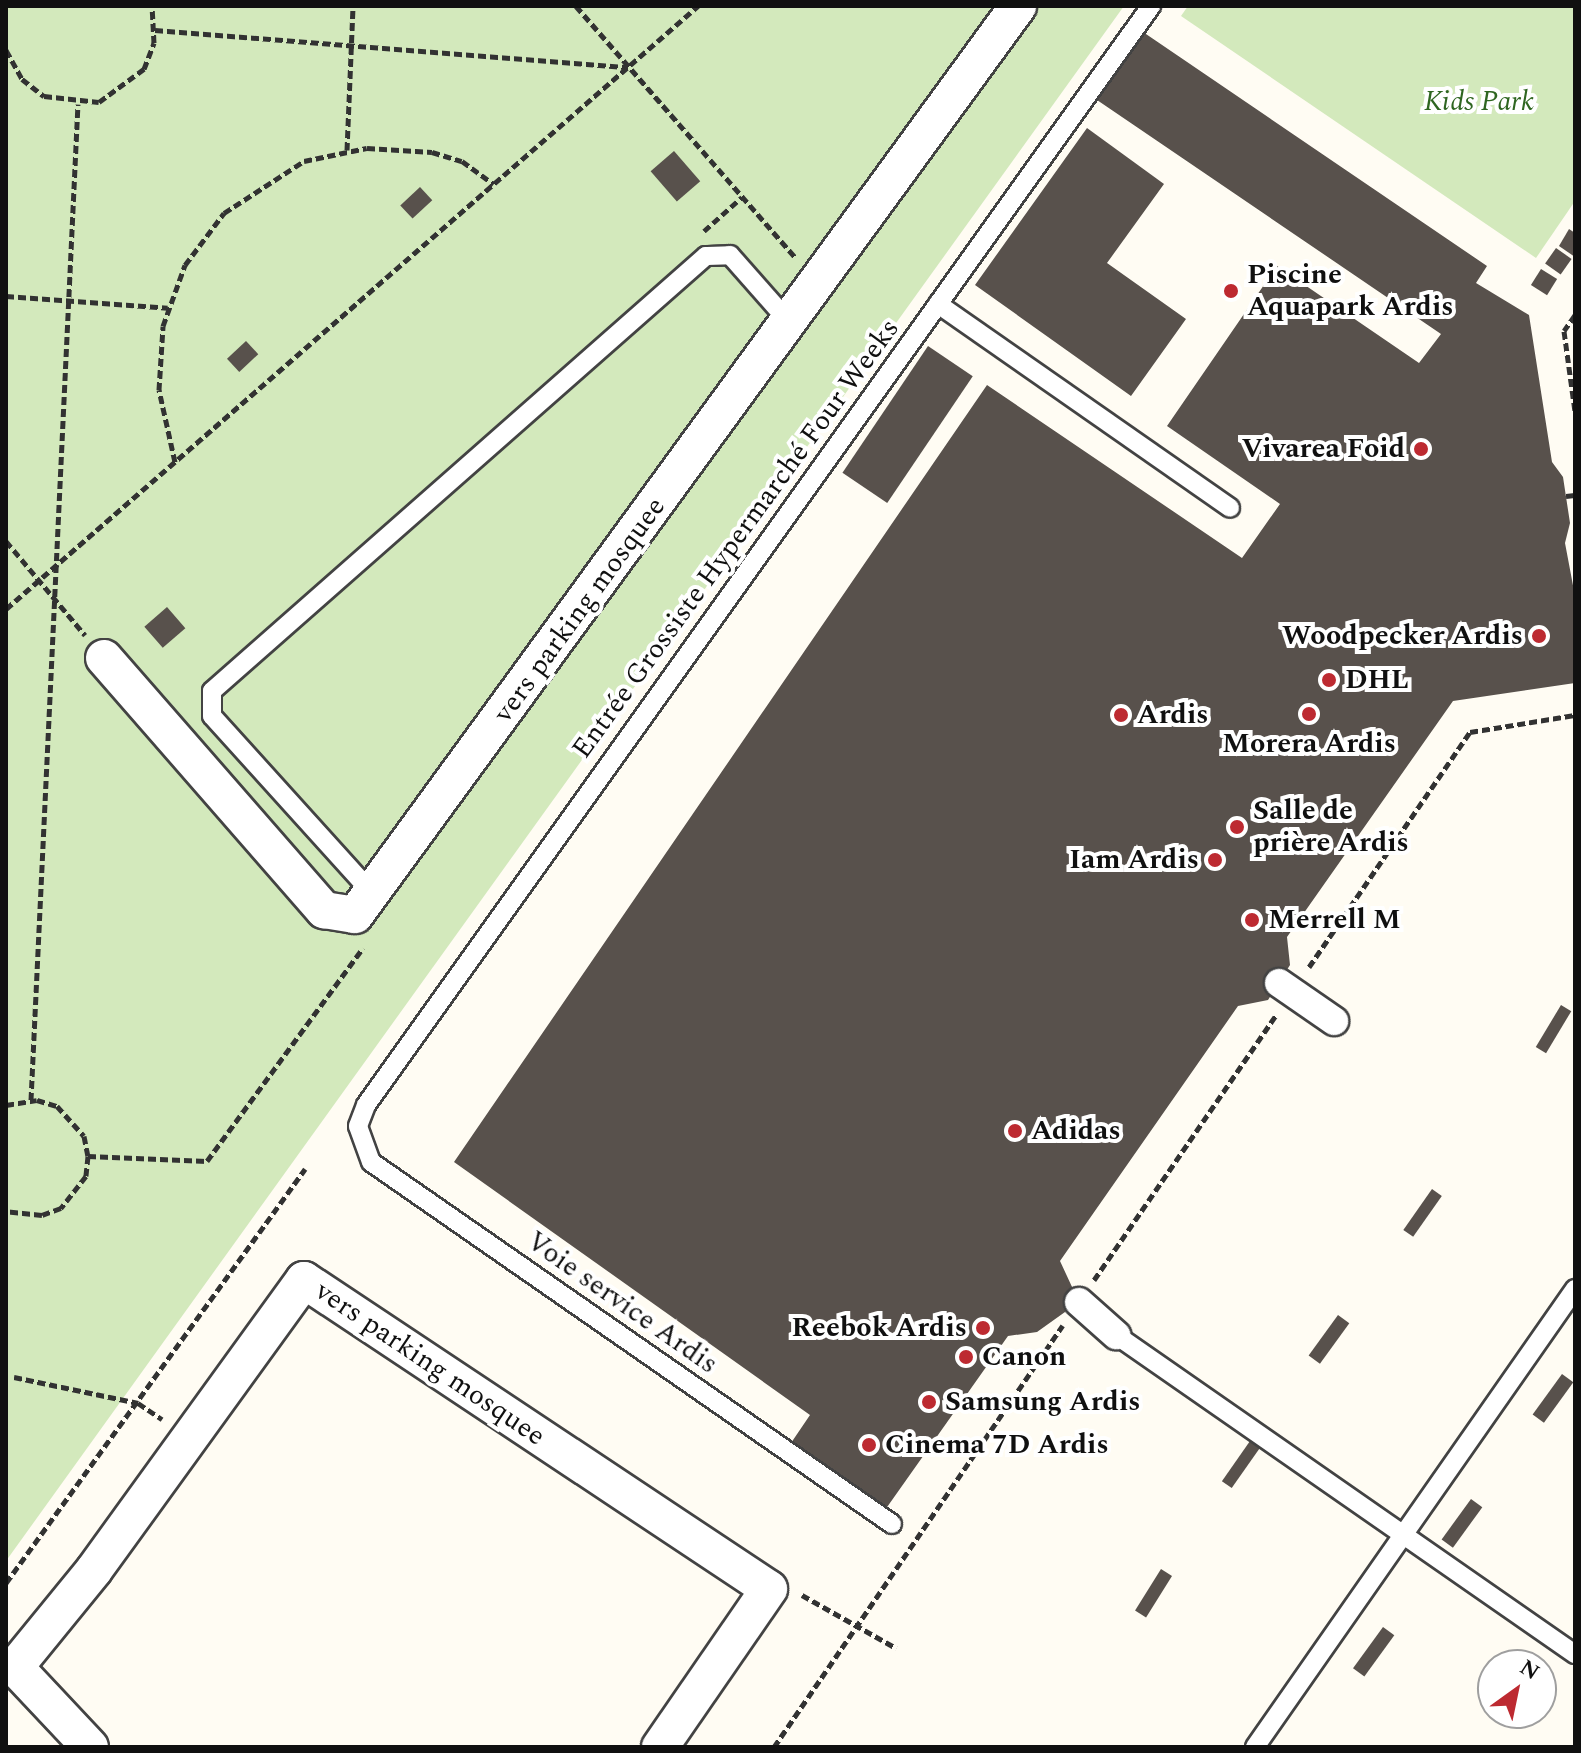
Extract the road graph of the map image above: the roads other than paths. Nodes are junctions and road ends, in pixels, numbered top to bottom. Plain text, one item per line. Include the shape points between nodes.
1 (1018, 6) edge
2 (1151, 6) edge
3 (938, 304) junction
4 (789, 322) junction
5 (1230, 508) dead end
6 (104, 658) road end
7 (373, 894) junction
8 (1285, 988) road end
9 (1334, 1021) dead end
10 (366, 1105) joint
11 (1575, 1289) edge
12 (1079, 1302) road end
13 (1116, 1335) joint
14 (892, 1524) dead end
15 (1403, 1535) junction
16 (1575, 1654) edge
17 (90, 1747) edge
18 (660, 1747) edge
19 (1255, 1747) edge

1 - 4 street, vers parking mosquee
2 - 3 lane, Entrée Grossiste Hypermarché Four Weeks
3 - 5 lane
3 - 10 lane, Entrée Grossiste Hypermarché Four Weeks
4 - 7 street, vers parking mosquee
4 - 7 lane via 730,255 706,256 212,691 212,716
6 - 7 street, vers parking mosquee via 324,910 355,915
8 - 9 street
10 - 14 lane, Voie service Ardis via 359,1137 371,1162
11 - 15 lane
12 - 13 street
13 - 15 lane
15 - 16 lane
15 - 19 lane
17 - 18 street, vers parking mosquee via 15,1667 304,1280 769,1589

